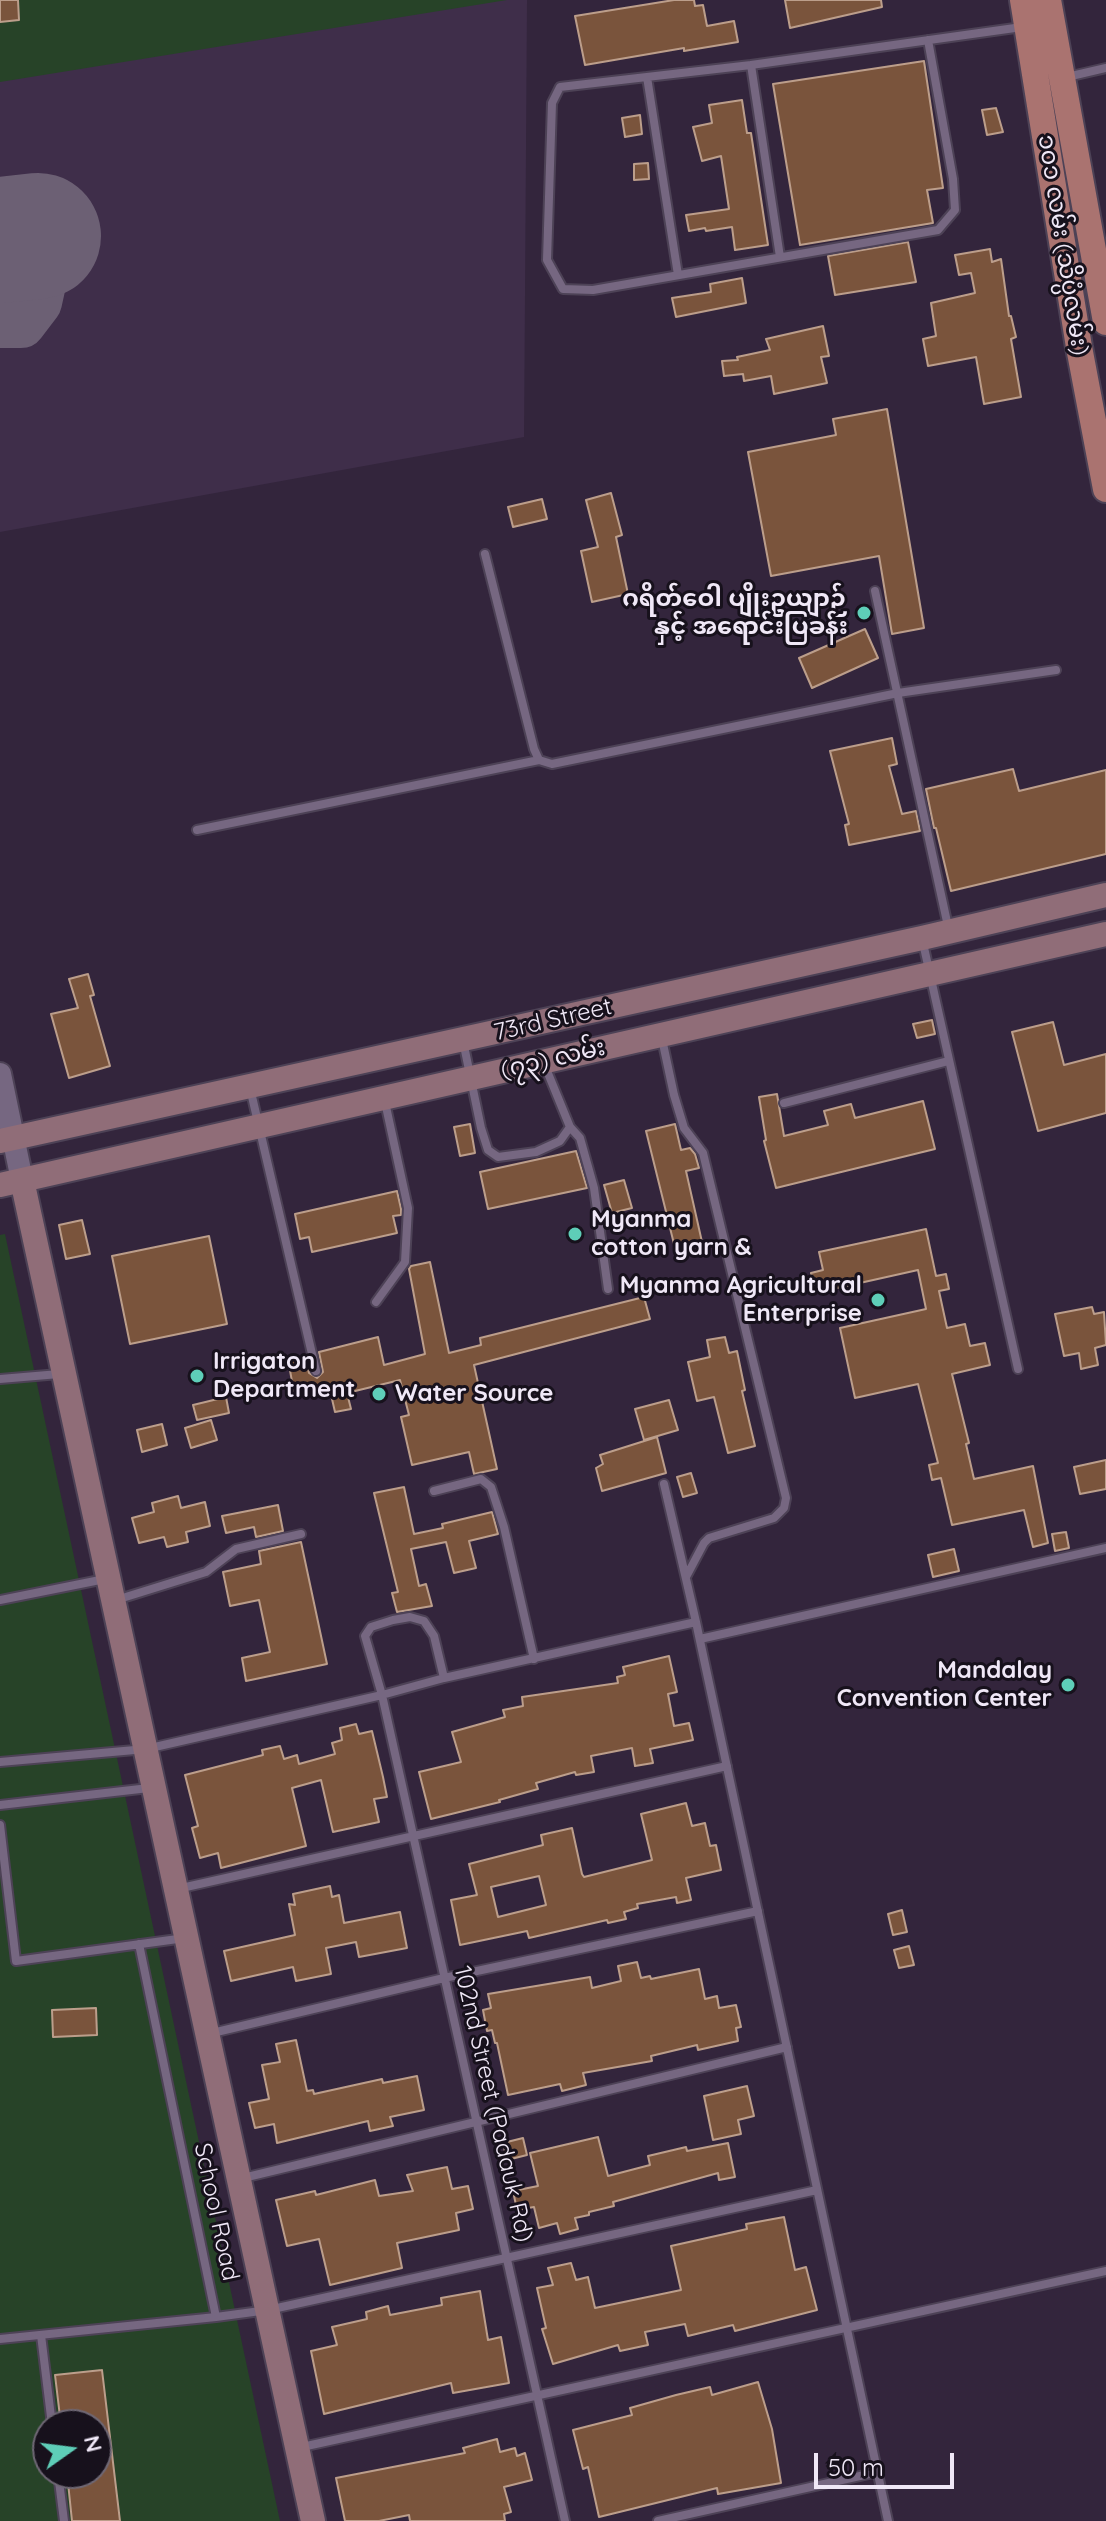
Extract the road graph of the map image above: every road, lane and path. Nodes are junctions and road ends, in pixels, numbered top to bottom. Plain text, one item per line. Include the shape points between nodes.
1 (1048, 0) edge
2 (1025, 13) edge
3 (928, 40) junction
4 (751, 65) junction
5 (1106, 68) edge
6 (647, 77) junction
7 (1062, 78) junction
8 (780, 257) junction
9 (678, 275) junction
10 (1106, 322) edge
11 (1106, 489) edge
12 (485, 554) dead end
13 (875, 591) dead end
14 (1056, 670) dead end
15 (898, 693) junction
16 (539, 760) junction
17 (197, 830) dead end
18 (1106, 895) edge
19 (949, 931) junction
20 (1106, 934) edge
21 (922, 938) junction
22 (929, 973) junction
23 (661, 1034) junction
24 (463, 1040) junction
25 (543, 1061) junction
26 (948, 1061) junction
27 (0, 1074) edge
28 (472, 1077) junction
29 (250, 1087) junction
30 (385, 1097) junction
31 (784, 1103) dead end
32 (259, 1126) junction
33 (570, 1127) junction
34 (7, 1140) edge
35 (11, 1183) edge
36 (608, 1289) dead end
37 (376, 1302) dead end
38 (1018, 1369) dead end
39 (316, 1371) dead end
40 (64, 1373) junction
41 (0, 1379) edge
42 (664, 1484) dead end
43 (434, 1491) dead end
44 (301, 1534) dead end
45 (1106, 1548) edge
46 (686, 1577) junction
47 (111, 1590) junction
48 (0, 1600) edge
49 (696, 1622) junction
50 (700, 1639) junction
51 (534, 1659) junction
52 (444, 1678) junction
53 (382, 1695) junction
54 (146, 1749) junction
55 (0, 1762) edge
56 (727, 1766) junction
57 (154, 1788) junction
58 (0, 1805) edge
59 (0, 1825) edge
60 (413, 1837) junction
61 (176, 1889) junction
62 (758, 1911) junction
63 (187, 1937) junction
64 (139, 1944) junction
65 (444, 1978) junction
66 (208, 2034) junction
67 (787, 2047) junction
68 (476, 2122) junction
69 (239, 2179) junction
70 (817, 2190) junction
71 (507, 2258) junction
72 (1106, 2271) edge
73 (268, 2310) junction
74 (216, 2317) junction
75 (846, 2326) junction
76 (41, 2335) junction
77 (0, 2339) edge
78 (537, 2395) junction
79 (50, 2409) edge
80 (298, 2448) junction
81 (878, 2472) junction
82 (60, 2489) edge
83 (64, 2521) edge
84 (313, 2521) edge
85 (565, 2521) edge
86 (658, 2521) edge
87 (888, 2521) edge

1 - 7 main road, ၁၀၁ လမ်း (သိပ္ပံလမ်း)
2 - 3 lane
2 - 11 main road, ၁၀၁ လမ်း (သိပ္ပံလမ်း)
3 - 4 lane
3 - 8 lane via 955,210 938,230
4 - 6 lane
4 - 8 lane
5 - 7 lane
6 - 9 lane
6 - 9 lane via 560,87 552,103 547,260 563,289 593,290
7 - 10 main road, ၁၀၁ လမ်း (သိပ္ပံလမ်း)
8 - 9 lane
12 - 16 lane
13 - 15 lane
14 - 15 lane
15 - 16 lane via 552,764
15 - 19 lane
16 - 17 lane
18 - 19 main road, 73rd Street
19 - 21 main road, 73rd Street
20 - 22 main road, (၇၃) လမ်း
21 - 22 lane
21 - 24 main road, 73rd Street
22 - 23 main road, (၇၃) လမ်း
22 - 26 lane
23 - 25 main road, (၇၃) လမ်း
23 - 46 lane via 684,1128 703,1153 786,1498 774,1518 709,1538
24 - 28 lane
24 - 29 main road, 73rd Street
25 - 28 main road, (၇၃) လမ်း
25 - 33 lane
26 - 31 lane
26 - 38 lane
27 - 34 street
28 - 30 main road, (၇၃) လမ်း
28 - 33 lane via 484,1139 498,1157 536,1152 560,1141
29 - 32 lane
29 - 34 main road, 73rd Street
30 - 32 main road, (၇၃) လမ်း
30 - 37 lane via 408,1208 405,1262
32 - 35 main road, (၇၃) လမ်း
32 - 39 lane
33 - 36 lane via 580,1138 594,1188
34 - 35 street
35 - 40 main road
40 - 41 lane
40 - 47 main road
42 - 46 lane
43 - 51 lane via 481,1479 491,1487
44 - 47 lane via 236,1549 206,1572
45 - 50 lane
46 - 49 lane
47 - 48 lane
47 - 54 main road
49 - 50 lane
49 - 51 lane
50 - 56 lane
51 - 52 lane
52 - 53 lane
52 - 53 lane, 102nd Street (Padauk Rd) via 434,1636 424,1621 393,1620 371,1627 365,1636
53 - 54 lane
53 - 60 lane, 102nd Street (Padauk Rd)
54 - 55 lane
54 - 57 main road
56 - 60 lane
56 - 62 lane
57 - 58 lane
57 - 61 main road
59 - 64 lane via 16,1961
60 - 61 lane
60 - 65 lane, 102nd Street (Padauk Rd)
61 - 63 main road
62 - 65 lane
62 - 67 lane
63 - 64 lane
63 - 66 main road
64 - 74 lane, School Road
65 - 66 lane
65 - 68 lane, 102nd Street (Padauk Rd)
66 - 69 main road
67 - 68 lane
67 - 70 lane
68 - 69 lane
68 - 71 lane, 102nd Street (Padauk Rd)
69 - 73 main road
70 - 71 lane
70 - 75 lane
71 - 73 lane
71 - 78 lane, 102nd Street (Padauk Rd)
72 - 75 lane
73 - 74 lane
73 - 80 main road
74 - 76 lane, School Road
75 - 78 lane
75 - 81 lane
76 - 77 lane, School Road
76 - 79 lane
78 - 80 lane
78 - 85 lane, 102nd Street (Padauk Rd)
80 - 84 main road
81 - 86 lane
81 - 87 lane
82 - 83 lane

